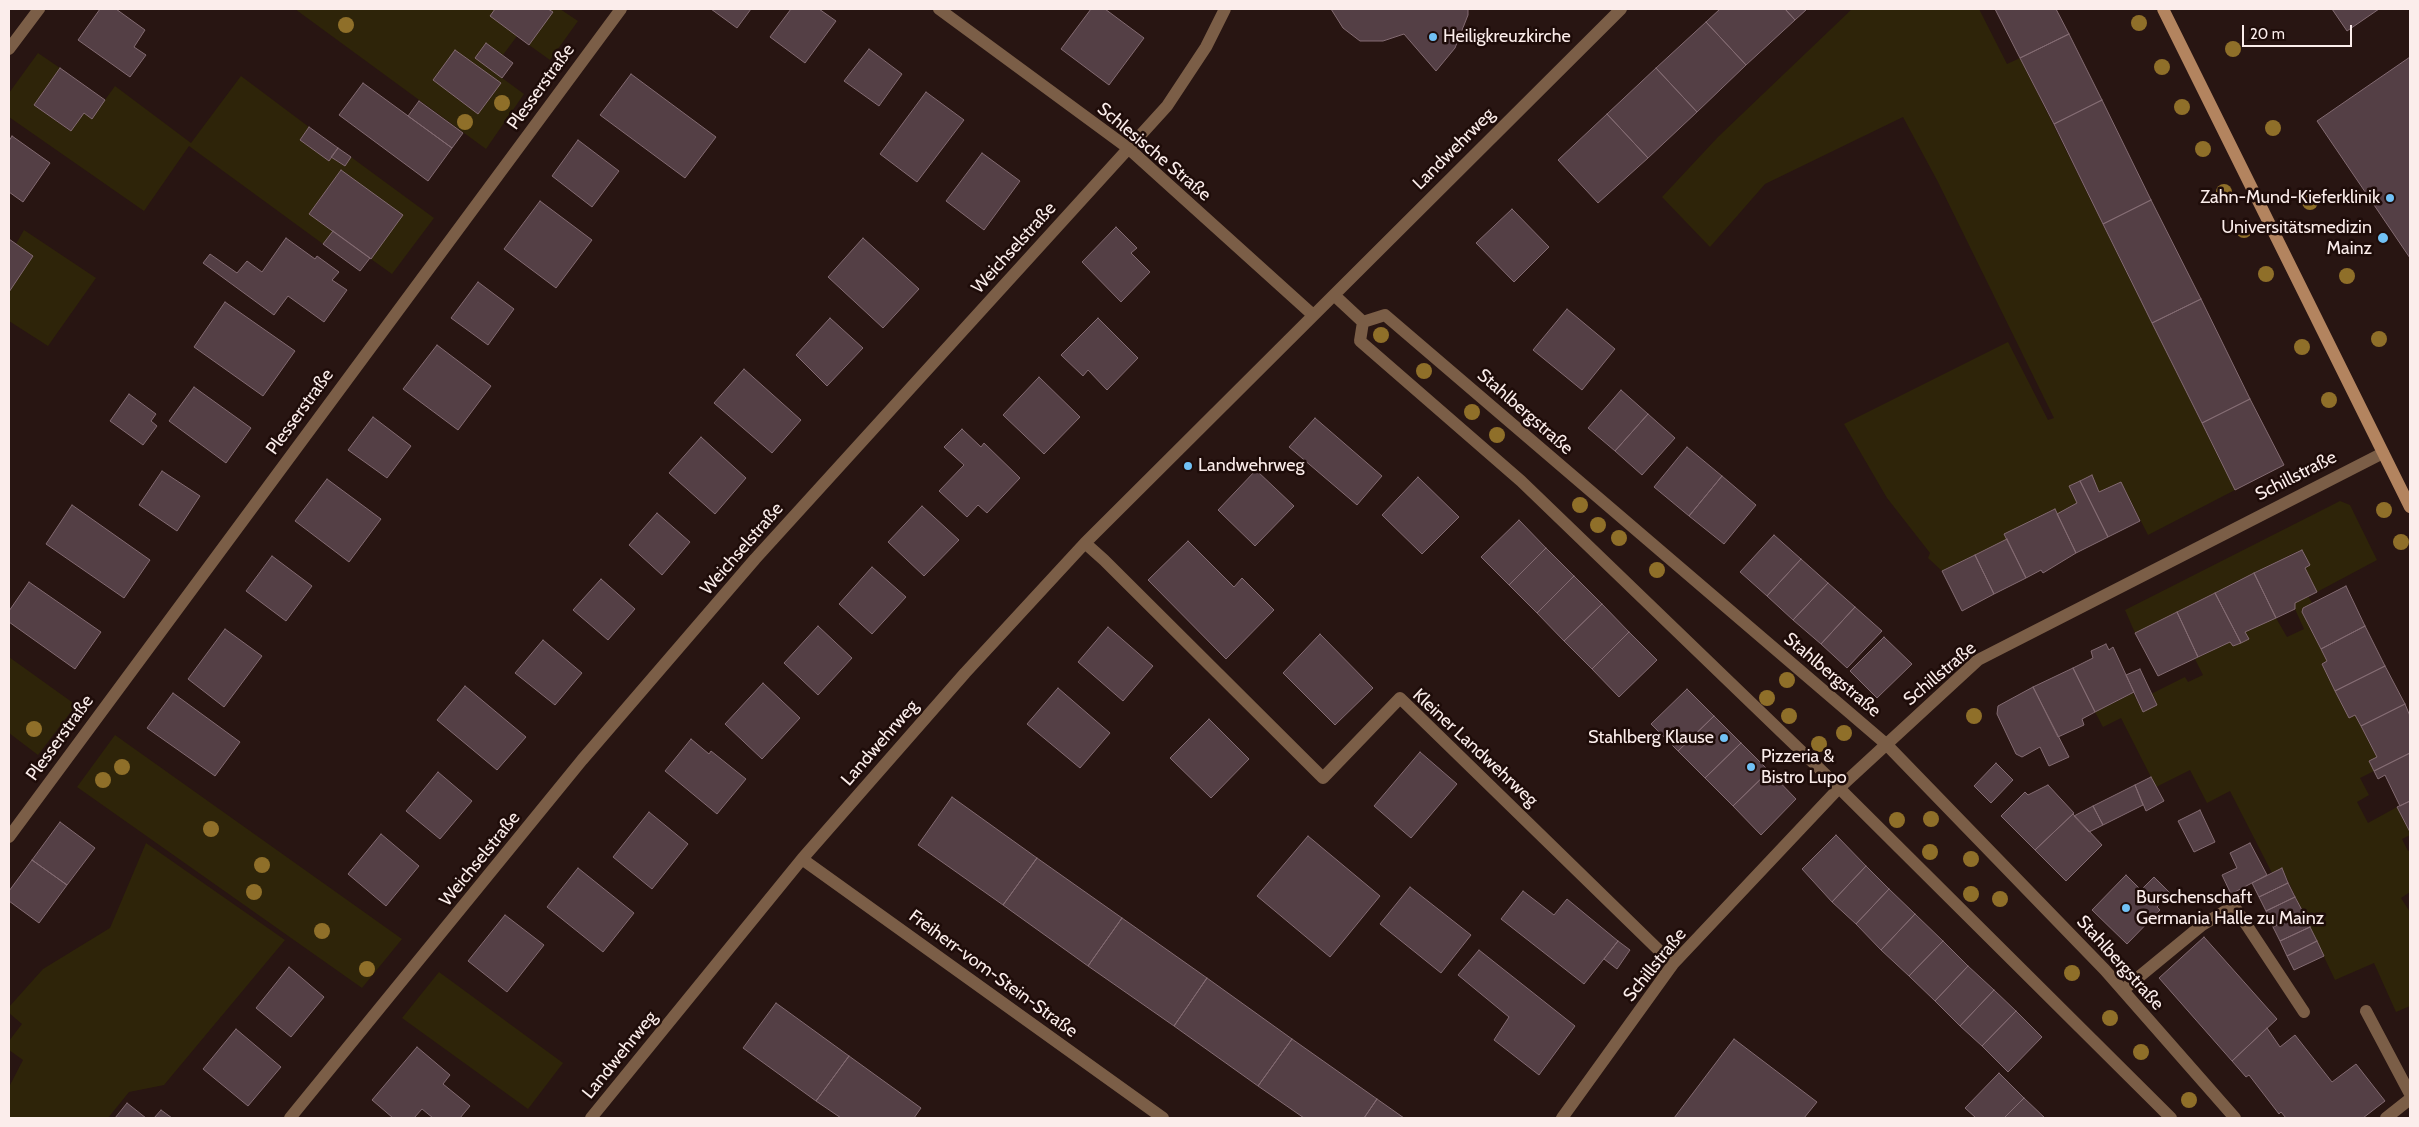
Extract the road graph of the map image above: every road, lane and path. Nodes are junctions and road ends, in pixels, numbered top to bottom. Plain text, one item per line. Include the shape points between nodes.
1 (39, 9) edge
2 (621, 9) edge
3 (939, 9) edge
4 (1224, 9) edge
5 (1621, 9) edge
6 (2163, 9) edge
7 (9, 50) edge
8 (1128, 148) junction
9 (1334, 295) junction
10 (1313, 315) junction
11 (1362, 322) junction
12 (2383, 453) junction
13 (2410, 506) edge
14 (1085, 544) junction
15 (1886, 744) junction
16 (1839, 788) junction
17 (9, 837) edge
18 (802, 858) junction
19 (1674, 964) junction
20 (2123, 990) junction
21 (2366, 1011) dead end
22 (2304, 1012) dead end
23 (2410, 1094) edge
24 (2410, 1099) edge
25 (290, 1118) edge
26 (591, 1118) edge
27 (1163, 1118) edge
28 (1562, 1118) edge
29 (2172, 1118) edge
30 (2235, 1118) edge
31 (2386, 1118) edge

1 - 7 street
2 - 17 street, Plesserstraße
3 - 8 street, Schlesische Straße
4 - 8 street, Weichselstraße via 1188,76 1167,106
5 - 9 street, Landwehrweg
6 - 12 street
8 - 10 street, Schlesische Straße
8 - 25 street, Weichselstraße via 755,559 582,760
9 - 10 street, Landwehrweg
9 - 11 street
10 - 14 street, Landwehrweg
11 - 15 street, Stahlbergstraße via 1385,315
11 - 16 street via 1360,341 1521,481
12 - 13 street
12 - 15 street, Schillstraße via 1978,660
14 - 18 street, Landwehrweg
14 - 19 street, Kleiner Landwehrweg via 1323,778 1400,698
15 - 16 street, Schillstraße
15 - 20 street, Stahlbergstraße
16 - 19 street, Schillstraße
16 - 29 street
18 - 26 street, Landwehrweg
18 - 27 street, Freiherr-vom-Stein-Straße
19 - 28 street, Schillstraße
20 - 22 street via 2202,925 2234,906
20 - 30 street, Stahlbergstraße
21 - 23 street
24 - 31 street

